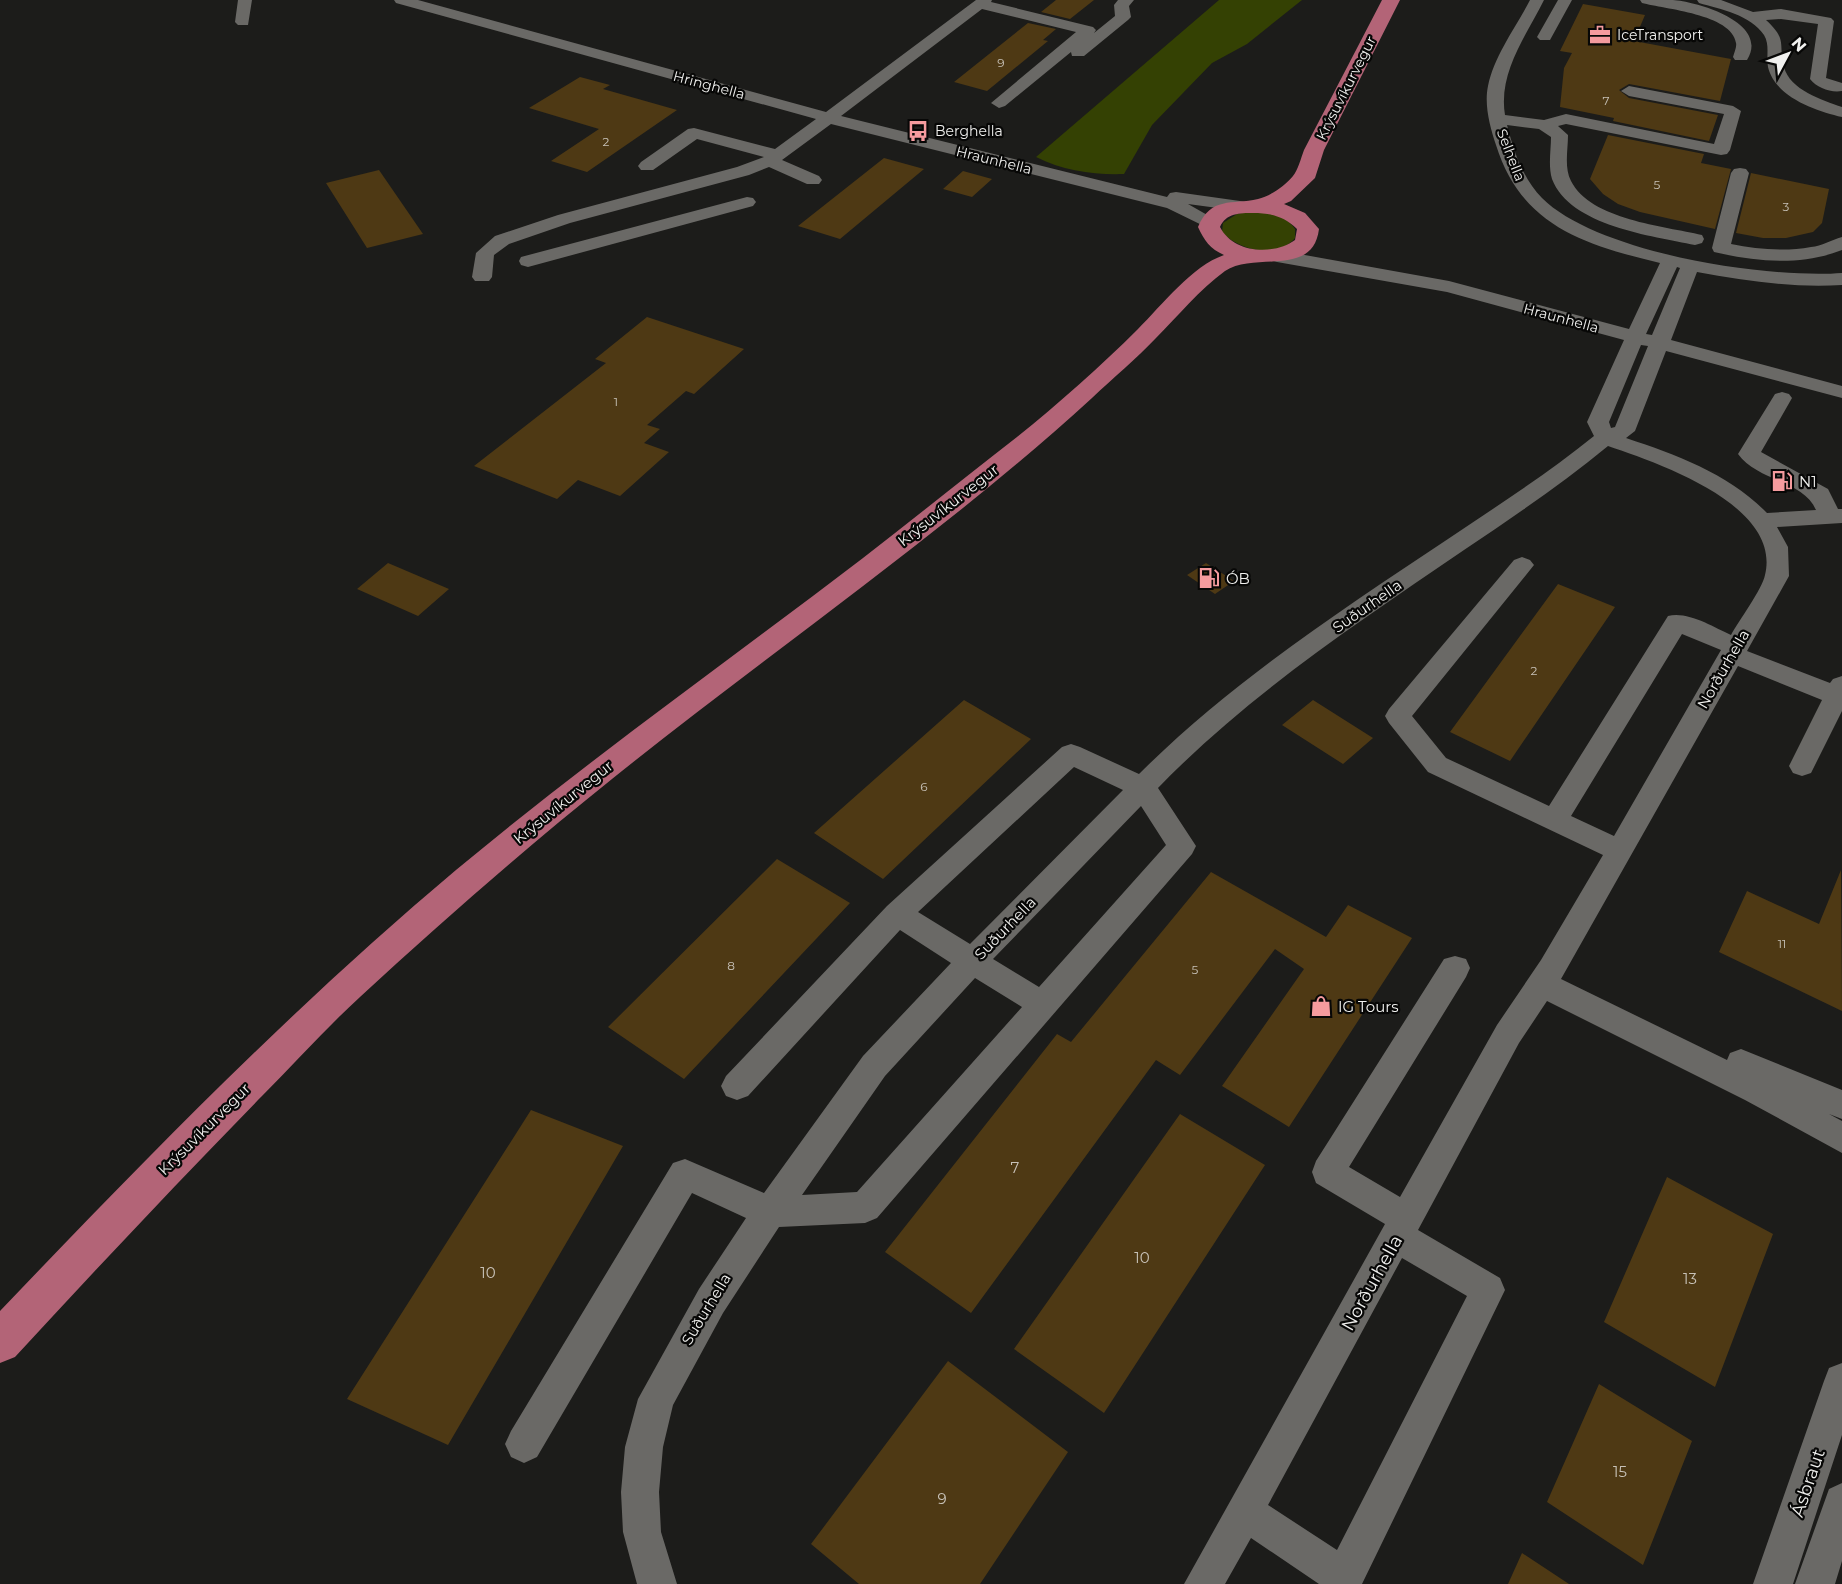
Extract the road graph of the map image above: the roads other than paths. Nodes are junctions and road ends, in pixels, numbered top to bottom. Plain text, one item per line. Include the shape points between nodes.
1 (245, 0) edge
2 (401, 0) edge
3 (1127, 0) edge
4 (1391, 0) edge
5 (1538, 0) edge
6 (1565, 0) edge
7 (1647, 0) edge
8 (1704, 0) edge
9 (982, 2) edge
10 (440, 4) edge
11 (1749, 17) junction
12 (243, 22) dead end
13 (1545, 37) dead end
14 (1741, 57) dead end
15 (1798, 73) junction
16 (1046, 79) dead end
17 (1838, 87) dead end
18 (1629, 91) dead end
19 (999, 103) dead end
20 (1842, 112) edge
21 (829, 118) junction
22 (1498, 119) junction
23 (1544, 124) junction
24 (774, 158) junction
25 (647, 166) dead end
26 (1740, 173) dead end
27 (1304, 178) junction
28 (813, 180) dead end
29 (1089, 184) junction
30 (747, 202) dead end
31 (1250, 206) junction
32 (591, 211) junction
33 (1632, 226) junction
34 (1306, 227) junction
35 (1210, 229) junction
36 (614, 238) junction
37 (1695, 239) dead end
38 (1610, 243) junction
39 (1842, 243) edge
40 (1251, 255) junction
41 (1777, 255) junction
42 (1277, 256) junction
43 (1671, 260) junction
44 (528, 261) dead end
45 (1691, 264) junction
46 (482, 277) dead end
47 (1842, 279) edge
48 (1788, 280) junction
49 (1169, 310) junction
50 (1638, 330) junction
51 (1663, 337) junction
52 (1748, 368) junction
53 (1842, 378) edge
54 (1842, 392) edge
55 (1605, 438) junction
56 (1829, 516) edge
57 (1761, 521) junction
58 (1522, 565) dead end
59 (1733, 650) junction
60 (1839, 690) edge
61 (1802, 766) dead end
62 (1143, 787) junction
63 (1554, 820) junction
64 (1620, 852) junction
65 (897, 914) junction
66 (972, 962) junction
67 (1455, 968) dead end
68 (1547, 976) junction
69 (1043, 1005) junction
70 (737, 1086) dead end
71 (1842, 1105) edge
72 (1842, 1138) edge
73 (769, 1212) junction
74 (1402, 1228) junction
75 (0, 1342) edge
76 (1842, 1382) edge
77 (524, 1444) dead end
78 (1842, 1502) edge
79 (1246, 1512) junction
80 (657, 1584) edge
81 (1204, 1584) edge
82 (1773, 1584) edge
83 (1815, 1584) edge

1 - 12 street
2 - 10 street, Hringhella
3 - 16 street via 1121,5 1123,17
4 - 27 main road, Krýsuvíkurvegur via 1314,150
5 - 22 street, Selhella via 1514,59 1496,86
6 - 13 street
7 - 14 street via 1695,10 1727,22 1742,38
8 - 11 street
9 - 19 street via 1088,30
9 - 21 street
10 - 21 street, Hringhella
11 - 15 street via 1766,28
11 - 15 street via 1781,14 1826,21
15 - 17 street
15 - 20 street via 1797,92
18 - 23 street via 1733,111 1721,150 1566,120
21 - 24 street
21 - 29 street, Hraunhella via 893,140
22 - 23 street
22 - 38 street, Selhella via 1518,176 1533,200 1553,217
23 - 33 street via 1560,135 1560,176 1567,190 1593,210
24 - 25 street via 694,133
24 - 28 street
24 - 32 street via 743,171
26 - 41 street via 1721,248
27 - 31 main road via 1282,196
27 - 34 main road, Krýsuvíkurvegur
29 - 31 street, Hraunhella
29 - 35 street, Hraunhella via 1183,208
30 - 36 street
31 - 34 main road via 1284,211
31 - 35 main road via 1219,213
32 - 36 street
32 - 46 street via 502,240 485,253
33 - 37 street
33 - 38 street
34 - 42 main road via 1306,243 1301,248
34 - 50 street, Hraunhella via 1319,246 1341,255 1521,293
35 - 40 main road via 1226,247
35 - 49 main road, Krýsuvíkurvegur
36 - 44 street
38 - 43 street, Selhella
39 - 41 street via 1808,254
40 - 42 main road
40 - 49 main road, Krýsuvíkurvegur via 1216,267
41 - 48 street
42 - 50 street, Hraunhella via 1449,287
43 - 45 street, Selhella
43 - 50 street
45 - 48 street, Selhella
45 - 51 street
47 - 48 street, Selhella
49 - 75 main road, Krýsuvíkurvegur via 1112,367 972,488 601,770 345,988 134,1199
50 - 51 street, Hraunhella
50 - 55 street via 1598,422
51 - 52 street, Hraunhella
51 - 53 street, Hraunhella
51 - 55 street, Suðurhella via 1623,431
52 - 54 street, Hraunhella
52 - 56 street via 1785,398 1749,454 1757,474 1807,499
55 - 57 street, Norðurhella via 1700,474 1739,499
55 - 62 street, Suðurhella via 1256,684 1215,717
56 - 57 street
57 - 59 street, Norðurhella via 1776,544 1778,576
58 - 63 street via 1398,716 1437,765
59 - 60 street
59 - 63 street via 1677,622
59 - 64 street, Norðurhella
60 - 61 street
62 - 65 street via 1071,754
62 - 66 street, Suðurhella
62 - 69 street via 1182,846
63 - 64 street
64 - 68 street, Norðurhella
65 - 66 street
65 - 70 street
66 - 69 street
66 - 73 street, Suðurhella via 874,1066
67 - 74 street via 1328,1172
68 - 71 street
68 - 72 street
68 - 74 street, Norðurhella via 1508,1034
69 - 73 street via 865,1207
73 - 77 street via 685,1174
73 - 80 street, Suðurhella via 711,1301 656,1399 644,1447 640,1492 642,1532
74 - 79 street, Norðurhella
74 - 79 street via 1488,1290 1344,1578
76 - 82 street, Ásbraut
78 - 83 street
79 - 81 street, Norðurhella

